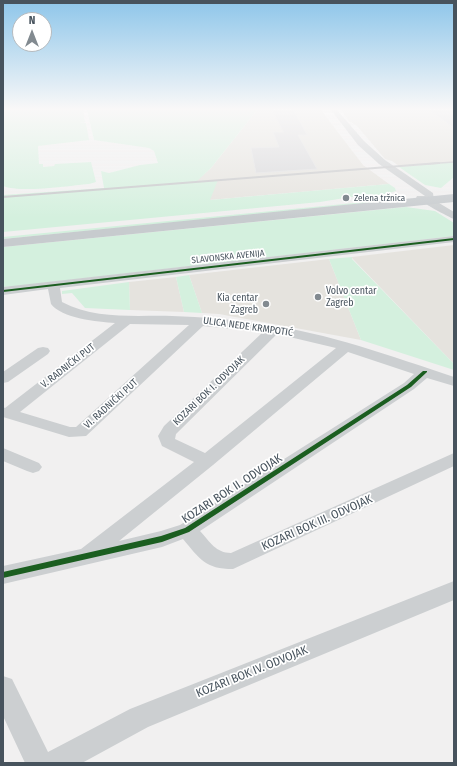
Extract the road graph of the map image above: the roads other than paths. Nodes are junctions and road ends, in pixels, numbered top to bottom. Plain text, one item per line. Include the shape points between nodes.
1 (361, 146) edge
2 (365, 146) edge
3 (366, 159) dead end
4 (375, 167) dead end
5 (399, 184) dead end
6 (454, 192) edge
7 (429, 198) junction
8 (454, 198) edge
9 (454, 216) edge
10 (3, 235) edge
11 (454, 239) edge
12 (3, 243) edge
13 (54, 285) junction
14 (3, 291) edge
15 (128, 319) junction
16 (201, 321) junction
17 (273, 330) junction
18 (345, 347) junction
19 (43, 351) dead end
20 (425, 372) junction
21 (3, 379) edge
22 (454, 382) edge
23 (5, 413) edge
24 (3, 454) edge
25 (454, 459) edge
26 (207, 461) junction
27 (32, 467) dead end
28 (187, 530) junction
29 (85, 556) junction
30 (3, 575) edge
31 (454, 590) edge
32 (3, 688) edge
33 (39, 763) edge
34 (55, 763) edge

1 - 3 street via 360,150
2 - 7 street via 388,168
4 - 5 street
6 - 7 main road
7 - 8 main road
7 - 9 street
7 - 10 main road via 413,194
7 - 12 main road
11 - 13 street, SLAVONSKA AVENIJA
13 - 14 street, SLAVONSKA AVENIJA
13 - 15 street, ULICA NEDE KRMPOTIĆ via 57,304 63,307 90,316
15 - 16 street, ULICA NEDE KRMPOTIĆ
15 - 23 street, V. RADNIČKI PUT
16 - 17 street, ULICA NEDE KRMPOTIĆ
16 - 23 street, VI. RADNIČKI PUT via 80,432 70,432
17 - 18 street, ULICA NEDE KRMPOTIĆ
17 - 26 street, KOZARI BOK I. ODVOJAK via 166,436 168,442
18 - 20 street, ULICA NEDE KRMPOTIĆ
18 - 26 street
19 - 21 street
20 - 22 street, ULICA NEDE KRMPOTIĆ
20 - 28 street, KOZARI BOK II. ODVOJAK via 409,386
24 - 27 street
25 - 28 street, KOZARI BOK III. ODVOJAK via 233,561 220,561 209,555
26 - 29 street
28 - 29 street, KOZARI BOK II. ODVOJAK via 162,540
29 - 30 street, KOZARI BOK II. ODVOJAK
31 - 34 street, KOZARI BOK IV. ODVOJAK via 139,718
32 - 33 street

